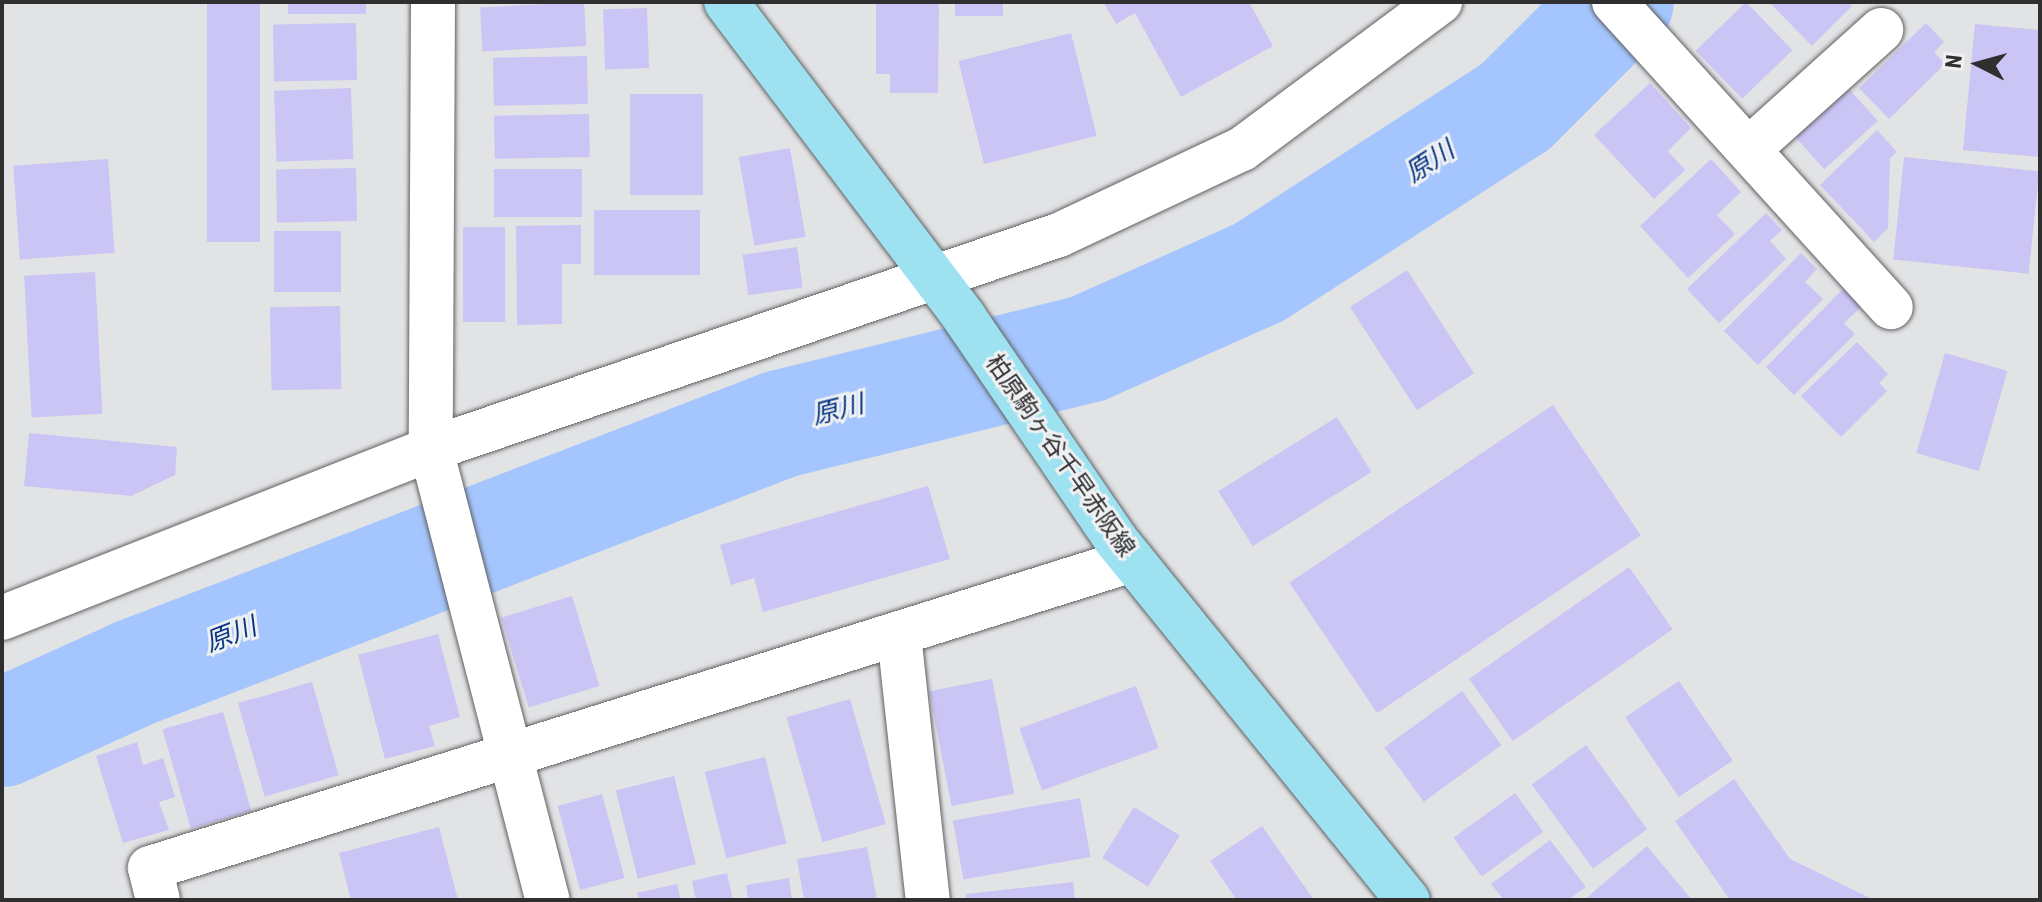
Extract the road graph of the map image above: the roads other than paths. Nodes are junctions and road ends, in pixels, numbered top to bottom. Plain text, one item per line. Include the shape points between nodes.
1 (433, 2) edge
2 (726, 2) edge
3 (1440, 2) edge
4 (1614, 2) edge
5 (1881, 30) dead end
6 (1749, 149) junction
7 (932, 280) junction
8 (1891, 307) dead end
9 (431, 449) junction
10 (1124, 550) junction
11 (2, 618) edge
12 (899, 635) junction
13 (510, 759) junction
14 (158, 900) edge
15 (548, 900) edge
16 (928, 900) edge
17 (1408, 900) edge

1 - 9 street
2 - 7 main road, 柏原駒ヶ谷千早赤阪線
3 - 7 street via 1242,149 1059,235
4 - 6 street
5 - 6 street
6 - 8 street
7 - 9 street
7 - 10 main road, 柏原駒ヶ谷千早赤阪線 via 964,317
9 - 11 street
9 - 13 street
10 - 12 street
10 - 17 main road, 柏原駒ヶ谷千早赤阪線
12 - 13 street
12 - 16 street
13 - 14 street via 150,868
13 - 15 street

